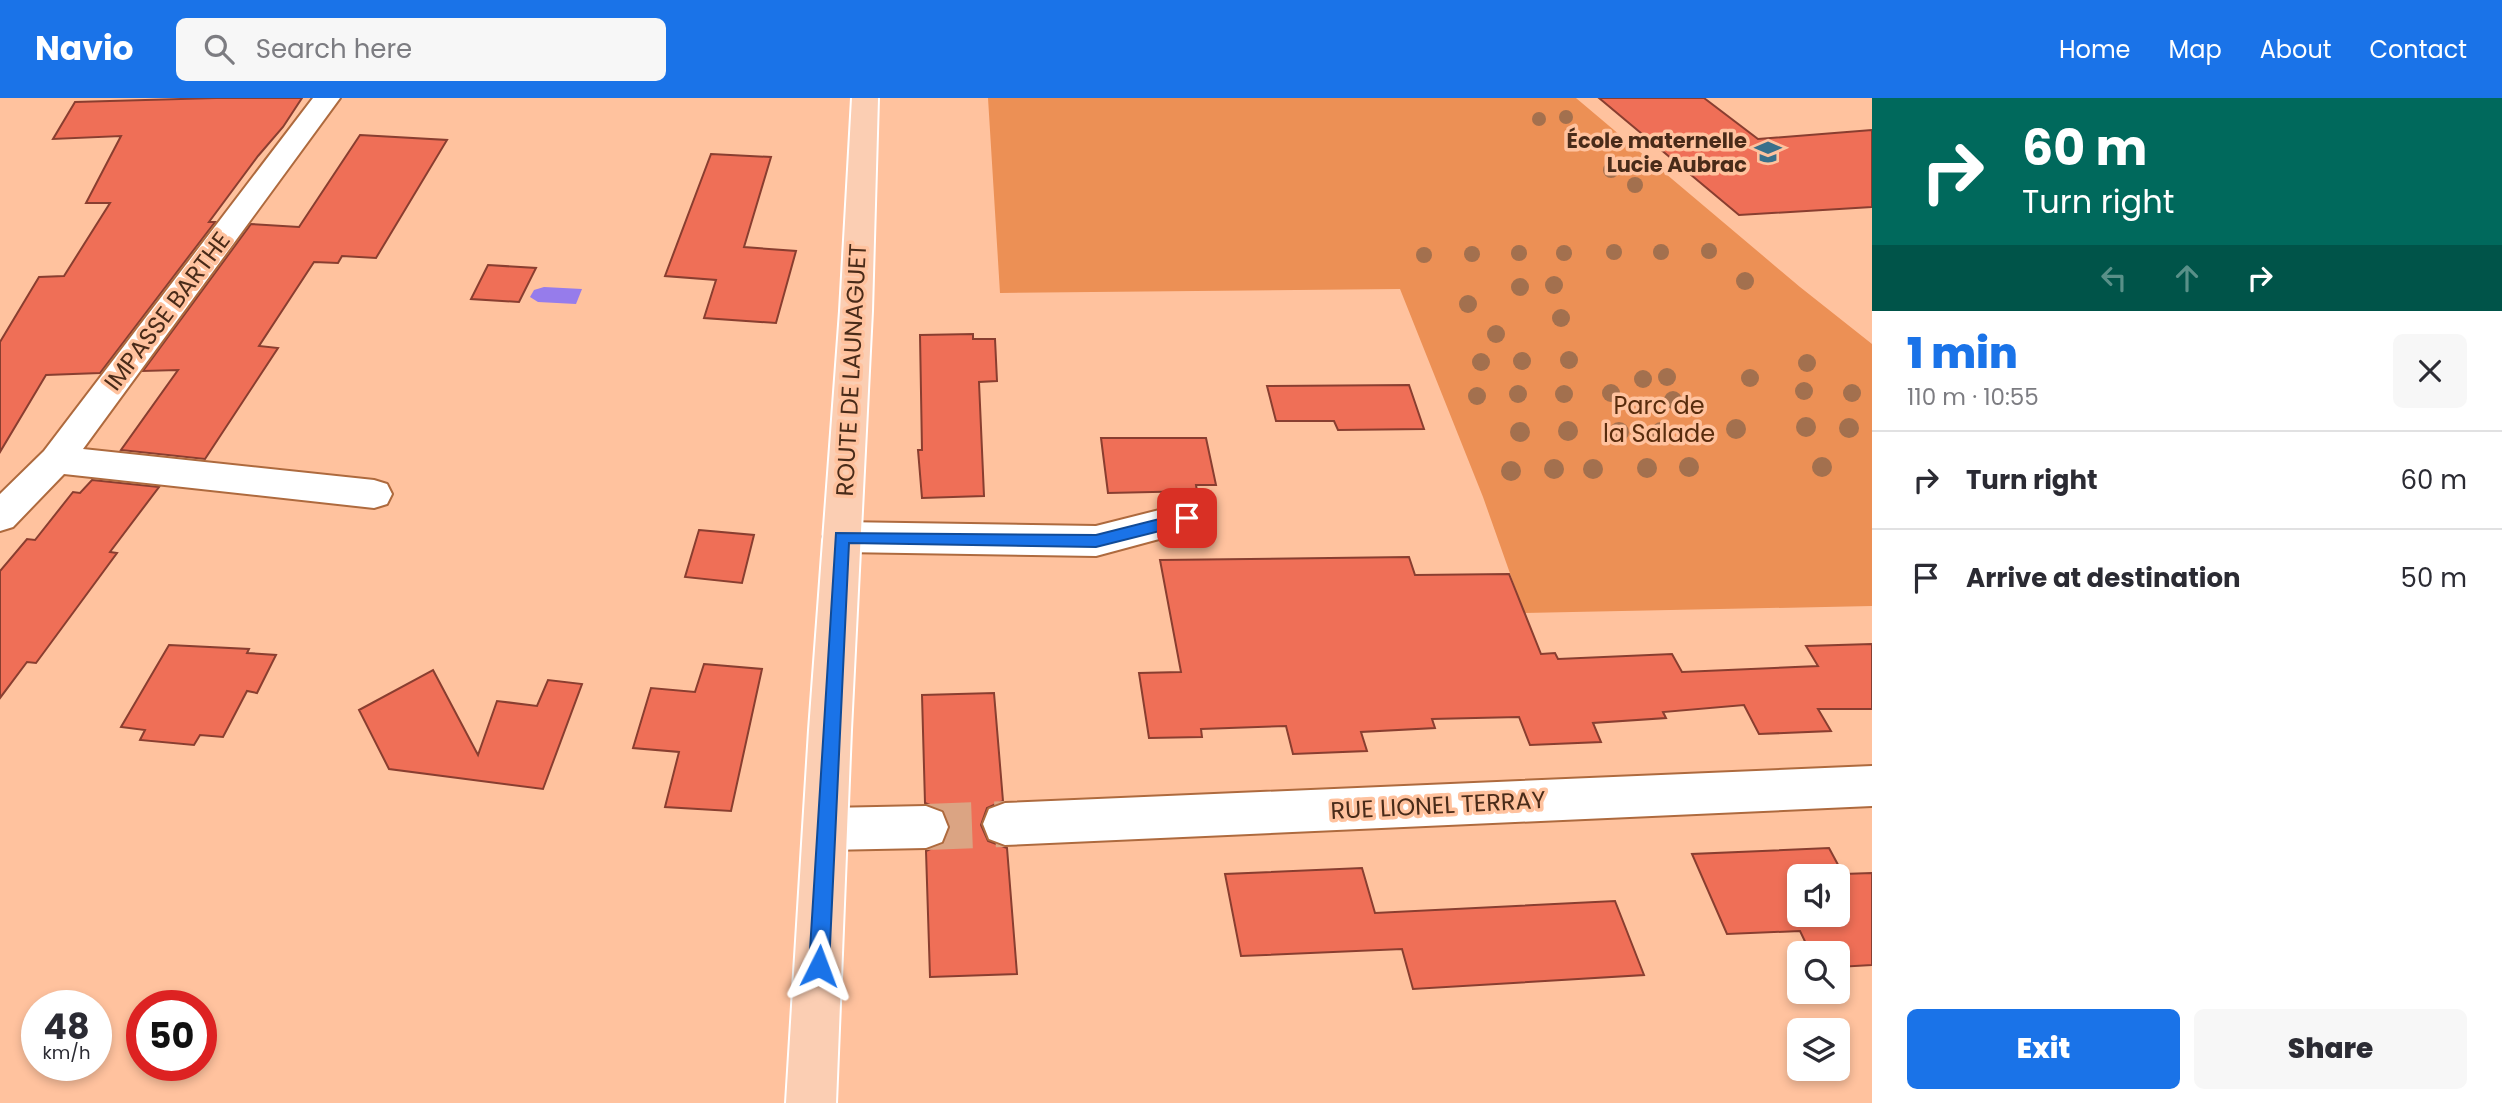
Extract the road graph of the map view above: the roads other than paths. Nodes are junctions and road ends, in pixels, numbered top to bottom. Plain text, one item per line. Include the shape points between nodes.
1 (327, 98) edge
2 (865, 98) edge
3 (56, 460) junction
4 (374, 494) dead end
5 (0, 517) edge
6 (1187, 518) dead end
7 (841, 537) junction
8 (1872, 786) edge
9 (1005, 824) tunnel mouth
10 (926, 827) tunnel mouth
11 (827, 829) junction
12 (811, 1103) edge

1 - 3 street, IMPASSE BARTHE
2 - 7 main road, ROUTE DE LAUNAGUET
3 - 4 street
3 - 5 street, IMPASSE BARTHE
6 - 7 street via 1096,541
7 - 11 main road, ROUTE DE LAUNAGUET
8 - 9 street, RUE LIONEL TERRAY
10 - 11 street
11 - 12 main road, ROUTE DE LAUNAGUET

